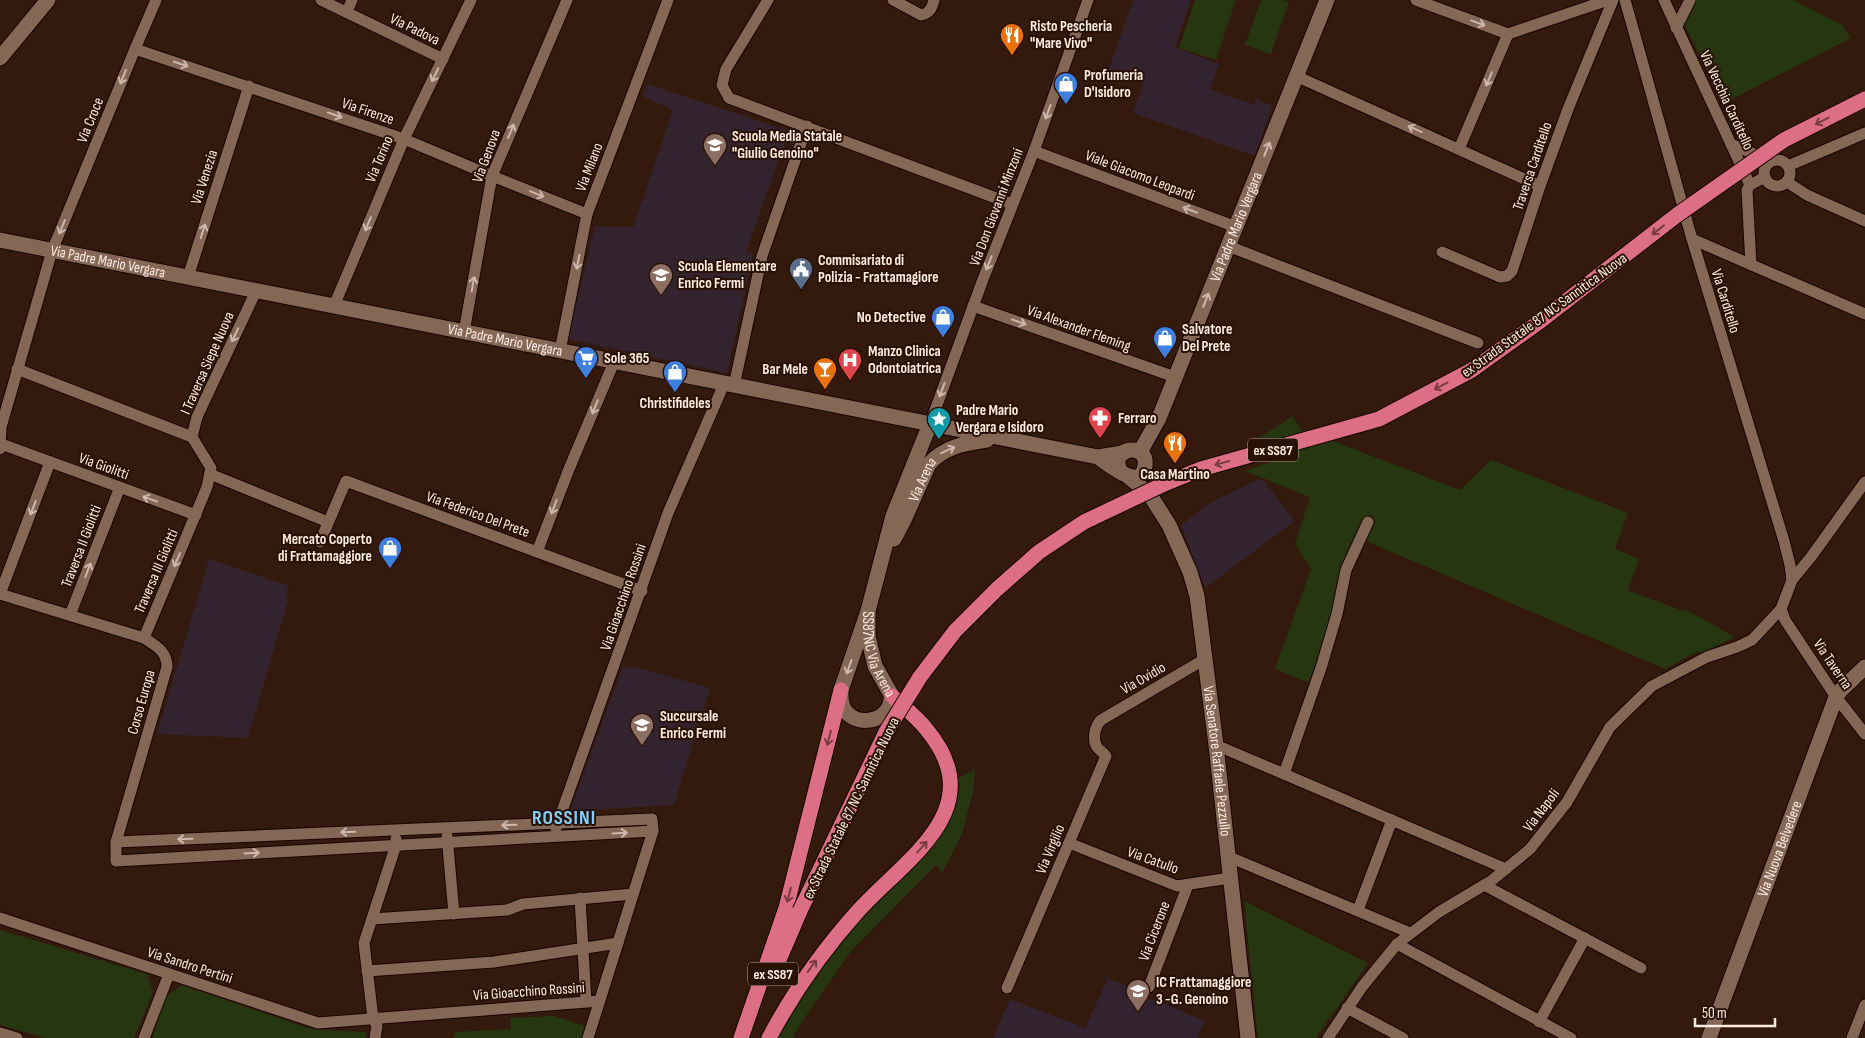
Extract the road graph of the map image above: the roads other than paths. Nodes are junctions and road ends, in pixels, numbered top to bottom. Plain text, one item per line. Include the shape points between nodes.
1 (48, 0) edge
2 (156, 0) edge
3 (321, 0) edge
4 (352, 0) edge
5 (471, 0) edge
6 (567, 0) edge
7 (668, 0) edge
8 (768, 0) edge
9 (893, 0) edge
10 (934, 0) edge
11 (1088, 0) edge
12 (1327, 0) edge
13 (1416, 0) edge
14 (1452, 0) edge
15 (1608, 0) edge
16 (1612, 0) edge
17 (1625, 0) edge
18 (1664, 0) edge
19 (1690, 0) edge
20 (347, 12) junction
21 (1447, 12) junction
22 (1676, 28) junction
23 (1508, 34) junction
24 (134, 49) junction
25 (0, 58) edge
26 (443, 59) junction
27 (1296, 76) junction
28 (249, 86) junction
29 (1865, 99) edge
30 (807, 126) junction
31 (1865, 133) edge
32 (404, 139) junction
33 (1731, 144) junction
34 (1459, 149) junction
35 (1034, 151) junction
36 (1771, 162) junction
37 (1788, 166) junction
38 (492, 176) junction
39 (1765, 177) junction
40 (1787, 182) junction
41 (1750, 185) junction
42 (1540, 186) junction
43 (1012, 204) junction
44 (587, 214) junction
45 (1865, 220) edge
46 (1236, 227) junction
47 (1692, 239) junction
48 (0, 240) edge
49 (1228, 246) junction
50 (52, 251) junction
51 (1442, 252) dead end
52 (1751, 265) junction
53 (188, 277) junction
54 (256, 291) junction
55 (334, 306) junction
56 (973, 306) junction
57 (1865, 314) edge
58 (464, 332) junction
59 (1478, 343) dead end
60 (560, 351) junction
61 (614, 362) junction
62 (17, 369) junction
63 (1175, 378) junction
64 (729, 385) junction
65 (930, 424) junction
66 (192, 437) junction
67 (1000, 438) junction
68 (0, 447) edge
69 (1140, 452) junction
70 (1122, 453) junction
71 (1098, 457) junction
72 (50, 462) junction
73 (1145, 468) junction
74 (210, 474) junction
75 (1125, 474) junction
76 (1865, 482) edge
77 (120, 488) junction
78 (1150, 495) junction
79 (196, 515) junction
80 (328, 522) junction
81 (1368, 522) dead end
82 (320, 542) dead end
83 (537, 552) junction
84 (880, 564) junction
85 (1792, 580) junction
86 (642, 591) junction
87 (0, 594) edge
88 (1781, 609) junction
89 (868, 611) junction
90 (70, 615) junction
91 (144, 638) junction
92 (1205, 659) junction
93 (1865, 667) edge
94 (841, 690) junction
95 (892, 696) junction
96 (1836, 697) junction
97 (1096, 724) joint
98 (1865, 734) edge
99 (1216, 745) junction
100 (1284, 774) junction
101 (1392, 820) junction
102 (558, 823) junction
103 (471, 827) junction
104 (447, 828) junction
105 (396, 830) junction
106 (653, 831) junction
107 (554, 837) junction
108 (471, 841) junction
109 (116, 842) junction
110 (448, 842) junction
111 (1069, 843) junction
112 (396, 845) junction
113 (1227, 856) junction
114 (1506, 869) junction
115 (1230, 878) junction
116 (1188, 885) junction
117 (1484, 885) junction
118 (633, 894) junction
119 (580, 898) junction
120 (1358, 910) junction
121 (454, 914) junction
122 (0, 918) edge
123 (372, 919) junction
124 (1410, 934) junction
125 (1585, 938) junction
126 (618, 943) junction
127 (1397, 944) junction
128 (583, 948) junction
129 (1641, 968) dead end
130 (367, 971) junction
131 (169, 974) junction
132 (1149, 987) dead end
133 (1007, 988) dead end
134 (599, 1001) junction
135 (586, 1002) junction
136 (1347, 1008) junction
137 (1864, 1012) edge
138 (372, 1018) junction
139 (1539, 1022) junction
140 (0, 1033) edge
141 (17, 1038) edge
142 (144, 1038) edge
143 (375, 1038) edge
144 (588, 1038) edge
145 (741, 1038) edge
146 (745, 1038) edge
147 (769, 1038) edge
148 (1248, 1038) edge
149 (1328, 1038) edge
150 (1403, 1038) edge
151 (1571, 1038) edge
152 (1709, 1038) edge
153 (1852, 1038) edge

1 - 25 street
2 - 24 street, Via Croce
3 - 20 street, Via Padova
4 - 20 street
5 - 26 street, Via Torino
38 -> 6 street, Via Genova
7 - 44 street, Via Milano
8 - 30 street via 726,69 722,85 729,98
9 - 10 street via 921,15 930,11
11 -> 35 street, Via Don Giovanni Minzoni
12 - 27 street, Via Padre Mario Vergara
13 - 21 street
14 - 21 street
15 - 23 street
16 - 42 street, Traversa Carditello
17 - 47 street, Via Carditello
18 - 22 street, Via Vecchia Carditello
19 - 22 street
20 - 26 street, Via Padova
21 -> 23 street
22 - 33 street, Via Vecchia Carditello
23 -> 34 street
24 -> 28 street, Via Firenze
24 -> 50 street, Via Croce
26 -> 32 street, Via Torino
34 -> 27 street
46 -> 27 street, Via Padre Mario Vergara
28 -> 32 street, Via Firenze
53 -> 28 street, Via Venezia
29 -> 146 highway, ex Strada Statale 87 NC Sannitica Nuova / ex SS87, bridge via 1784,140 1677,215 1472,370 1380,419 1201,469 1164,484 1084,522 1039,552 997,588 955,631 920,677 886,732 800,911
30 - 43 street
30 - 64 street, Via Gioacchino Rossini via 762,256
31 - 37 street
32 - 38 street, Via Firenze
32 -> 55 street, Via Torino
33 - 36 street
33 - 41 street, Via Vecchia Carditello
34 - 42 street
35 - 43 street, Via Don Giovanni Minzoni
46 -> 35 street, Viale Giacomo Leopardi
36 - 37 street via 1782,160
36 - 39 street via 1765,170
37 - 40 street via 1791,174
38 -> 44 street, Via Firenze
58 -> 38 street, Via Genova
39 - 40 street via 1774,186
39 - 41 street
40 - 45 street via 1807,195
41 - 52 street via 1747,197
42 - 51 street, Traversa Carditello via 1512,271 1507,276 1500,277
43 -> 56 street, Via Don Giovanni Minzoni
44 -> 60 street, Via Milano
46 - 49 street, Via Padre Mario Vergara
47 - 52 street
47 - 85 street, Via Carditello via 1786,549
48 - 50 street, Via Padre Mario Vergara
49 - 59 street
63 -> 49 street, Via Padre Mario Vergara
50 - 53 street, Via Padre Mario Vergara
50 - 62 street, Via Croce
52 - 57 street
53 - 54 street, Via Padre Mario Vergara
54 - 55 street, Via Padre Mario Vergara
54 -> 66 street, I Traversa Siepe Nuova via 197,417
55 - 58 street, Via Padre Mario Vergara
56 -> 63 street, Via Alexander Fleming
56 -> 65 street, Via Don Giovanni Minzoni
58 - 60 street, Via Padre Mario Vergara
60 - 61 street, Via Padre Mario Vergara
61 - 64 street, Via Padre Mario Vergara
61 -> 83 street
62 - 66 street
62 - 68 street, Via Croce via 1,427
63 - 69 street, Via Padre Mario Vergara via 1159,418
64 - 65 street, Via Padre Mario Vergara
64 - 86 street, Via Gioacchino Rossini via 668,513
65 - 67 street, Via Padre Mario Vergara
65 - 84 street, Via Arena via 893,516
66 - 74 street, I Traversa Siepe Nuova via 211,468
67 - 71 street, Via Padre Mario Vergara
84 -> 67 street, Via Arena via 935,457 970,442
68 - 72 street, Via Giolitti
69 - 70 street
69 - 73 street
70 - 71 street, Via Padre Mario Vergara
70 - 75 street via 1118,464
71 - 75 street, Via Padre Mario Vergara
72 - 77 street, Via Giolitti
72 -> 87 street
73 - 75 street via 1139,475
73 - 78 street, Via Senatore Raffaele Pezzullo
74 - 79 street
74 - 80 street
75 - 78 street, Via Senatore Raffaele Pezzullo
76 - 85 street
79 -> 77 street, Via Giolitti
90 -> 77 street, Traversa II Giolitti
78 - 92 street, Via Senatore Raffaele Pezzullo via 1169,525 1190,572 1197,596
79 -> 91 street, Traversa III Giolitti
80 - 82 street
80 - 83 street, Via Federico Del Prete via 346,481
81 - 100 street via 1346,570 1321,668
83 - 86 street, Via Federico Del Prete
84 - 89 street, Via Arena
85 - 88 street
86 - 102 street, Via Gioacchino Rossini
87 - 90 street, Corso Europa
88 - 96 street, Via Taverna
88 - 114 street, Via Napoli via 1752,640 1707,657 1652,686 1610,726 1567,802 1530,849
89 -> 94 street, SS87NC Via Arena
89 - 95 street, SS87NC Via Arena via 868,636 875,666
90 - 91 street, Corso Europa
91 - 109 street, Corso Europa via 162,650 167,667
92 - 97 street, Via Ovidio
92 - 99 street, Via Senatore Raffaele Pezzullo
93 - 96 street, Via Nuova Belvedere
94 - 95 street, SS87NC Via Arena via 841,702 847,713 858,720 869,721 880,716 889,707
94 -> 145 highway via 786,908
147 -> 95 highway via 788,1002 823,951 859,909 916,853 945,814 950,776 941,750 927,730
96 - 98 street, Via Taverna
96 - 152 street, Via Nuova Belvedere
97 - 111 street, Via Virgilio via 1097,748 1106,756
99 - 100 street
99 - 113 street, Via Senatore Raffaele Pezzullo
100 - 101 street
101 - 114 street
101 - 120 street
102 -> 103 street, Via Gioacchino Rossini
102 - 106 street, Via Gioacchino Rossini via 652,819
102 - 107 street, Via Gioacchino Rossini
103 - 104 street, Via Gioacchino Rossini
103 - 108 street
104 - 105 street, Via Gioacchino Rossini
104 - 110 street
105 -> 109 street
105 - 112 street
107 -> 106 street
106 - 118 street, Via Gioacchino Rossini
107 - 108 street
108 - 110 street
109 -> 112 street, Corso Europa via 116,861
110 - 112 street
110 - 121 street
111 - 116 street, Via Catullo via 1177,886
111 - 133 street, Via Virgilio
112 - 123 street
113 - 115 street, Via Senatore Raffaele Pezzullo
113 - 120 street
114 - 117 street, Via Napoli
115 - 116 street, Via Catullo
115 - 148 street, Via Senatore Raffaele Pezzullo
116 - 132 street, Via Cicerone
117 - 124 street, Via Napoli
117 - 125 street
118 - 119 street
118 - 126 street, Via Gioacchino Rossini
119 - 121 street via 523,904 507,910
119 - 128 street
120 - 124 street
121 - 123 street
122 - 131 street, Via Sandro Pertini
123 - 130 street via 364,943
124 - 127 street, Via Napoli
125 - 129 street
125 - 139 street
126 - 128 street
126 - 134 street, Via Gioacchino Rossini
127 - 136 street, Via Napoli
127 - 139 street
128 - 130 street via 494,962
128 - 135 street
130 - 138 street
131 - 138 street, Via Sandro Pertini via 318,1023
131 - 142 street
134 - 135 street, Via Gioacchino Rossini
134 - 144 street
135 - 138 street, Via Gioacchino Rossini
136 - 149 street, Via Napoli
136 - 150 street
137 - 153 street
138 - 143 street via 377,1026
139 - 151 street
140 - 141 street

